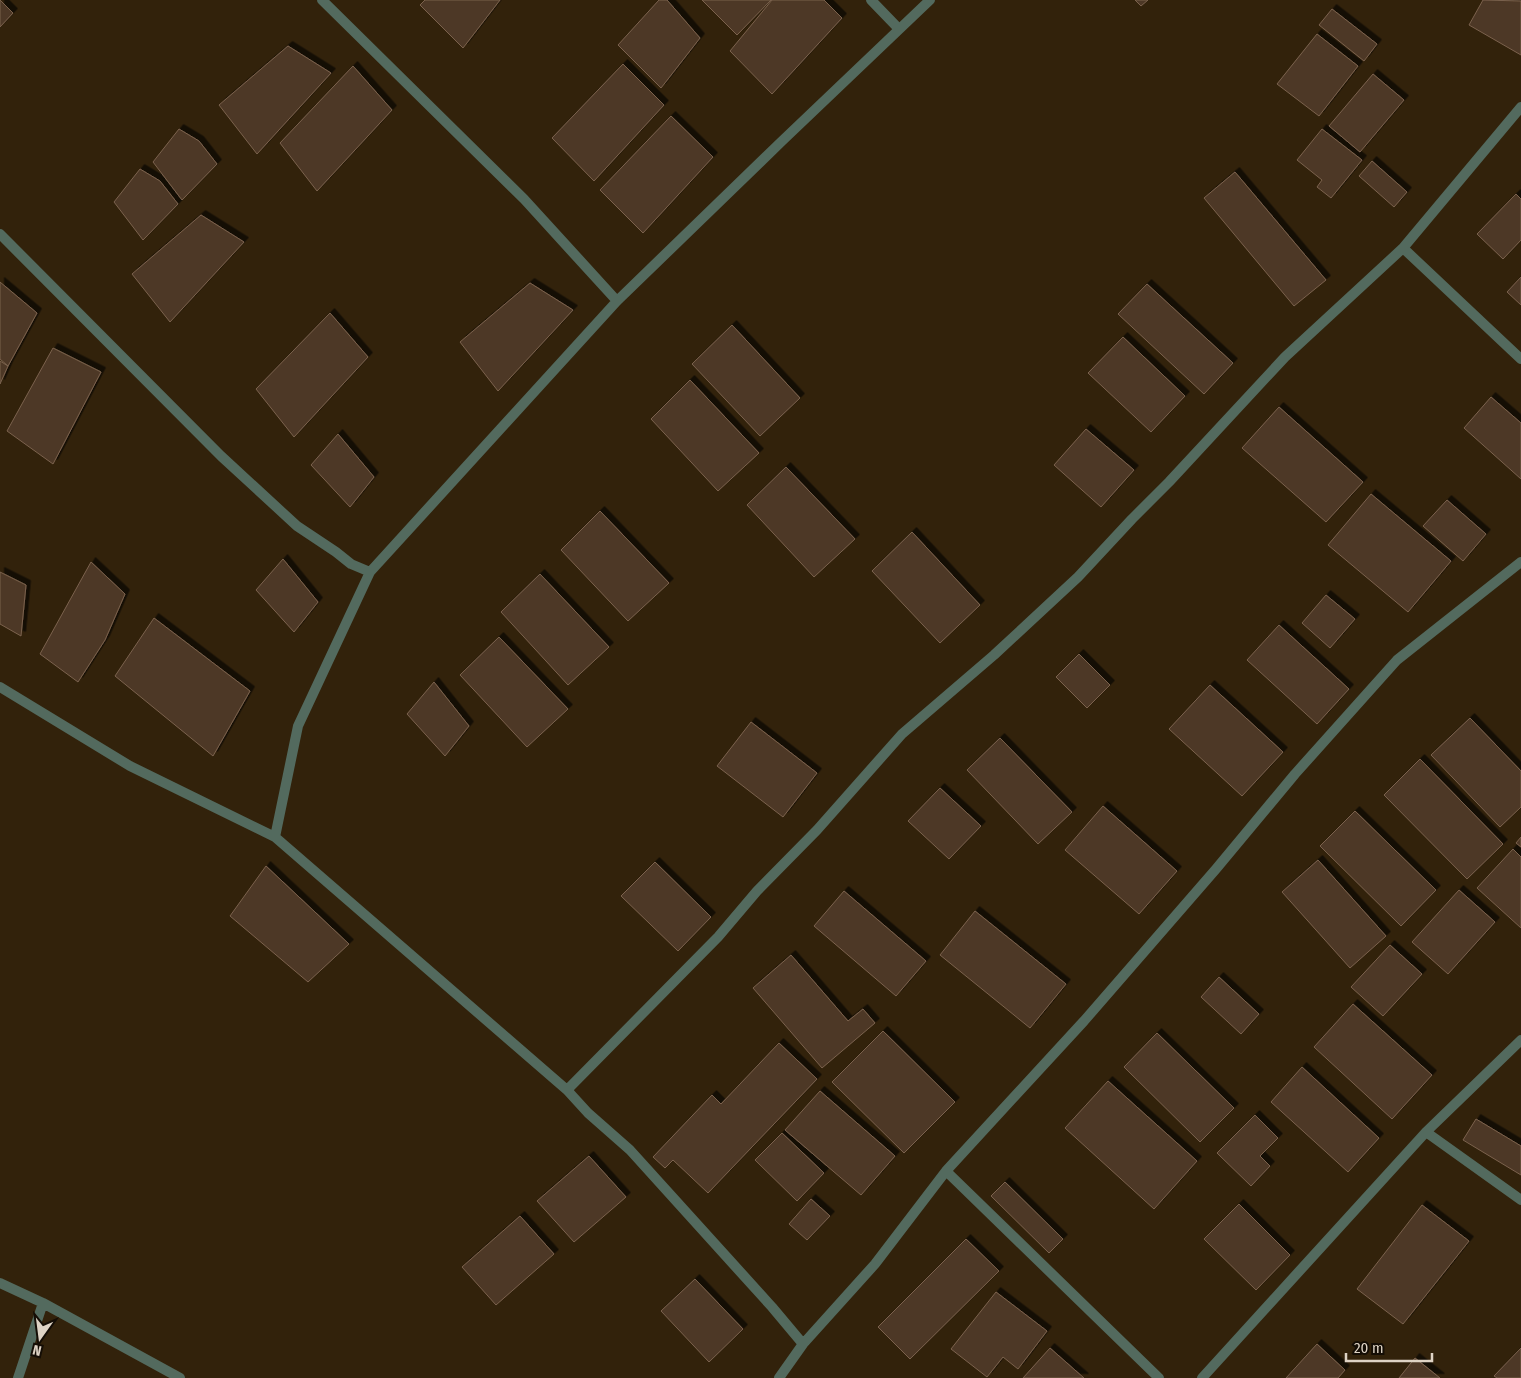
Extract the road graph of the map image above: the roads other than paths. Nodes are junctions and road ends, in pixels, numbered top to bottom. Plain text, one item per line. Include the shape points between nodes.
1 (322, 0) edge
2 (872, 0) edge
3 (930, 0) edge
4 (898, 29) junction
5 (1521, 107) edge
6 (0, 234) edge
7 (1403, 248) junction
8 (617, 301) junction
9 (1521, 359) edge
10 (1521, 562) edge
11 (370, 572) junction
12 (0, 687) edge
13 (275, 837) junction
14 (1521, 1040) edge
15 (567, 1090) junction
16 (1426, 1132) junction
17 (946, 1171) junction
18 (1521, 1200) edge
19 (0, 1283) edge
20 (43, 1303) junction
21 (803, 1344) junction
22 (18, 1378) edge
23 (180, 1378) edge
24 (779, 1378) edge
25 (1159, 1378) edge
26 (1202, 1378) edge

1 - 8 street via 524,199
2 - 4 street
3 - 4 street
4 - 8 street
5 - 7 street
6 - 11 street via 283,514 352,564
7 - 9 street
7 - 15 street via 1285,357 1078,577 902,734 718,937
8 - 11 street
10 - 17 street via 1397,660 1084,1021
11 - 13 street via 298,726
12 - 13 street via 130,766
13 - 15 street
14 - 16 street
15 - 21 street via 630,1150
16 - 18 street
16 - 26 street
17 - 21 street via 875,1264
17 - 25 street
19 - 20 street
20 - 22 street
20 - 23 street
21 - 24 street

